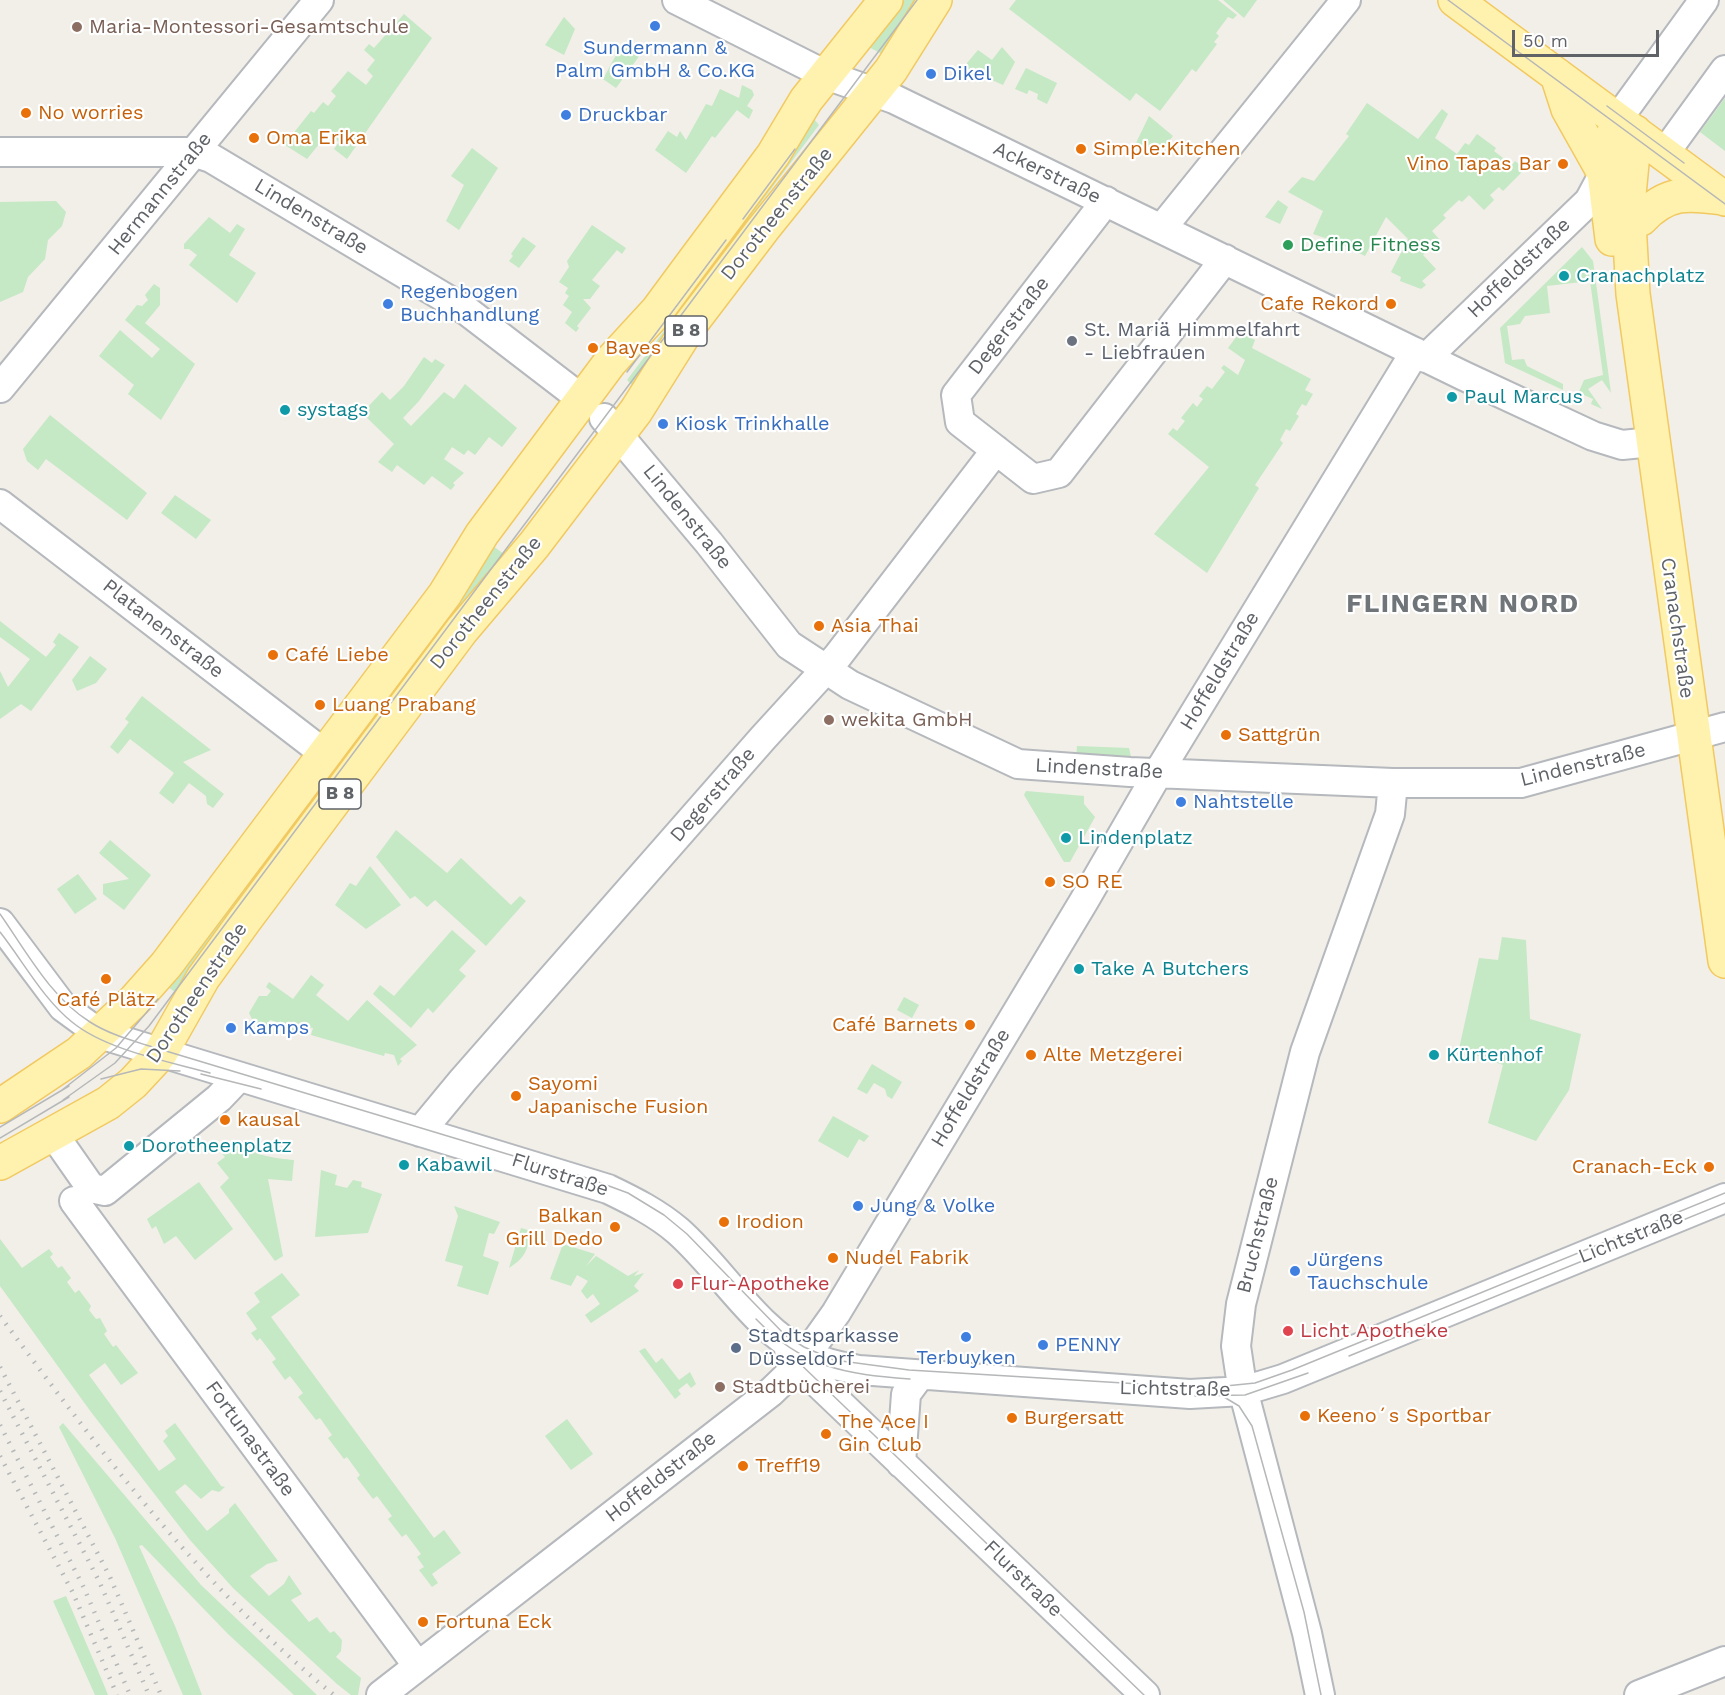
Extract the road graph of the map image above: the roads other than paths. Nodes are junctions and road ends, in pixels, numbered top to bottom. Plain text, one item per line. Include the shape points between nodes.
1 (319, 0) edge
2 (677, 0) edge
3 (886, 0) edge
4 (935, 0) edge
5 (1346, 0) edge
6 (1455, 0) edge
7 (1704, 0) edge
8 (1725, 70) edge
9 (826, 75) junction
10 (1557, 75) junction
11 (873, 93) junction
12 (1626, 126) junction
13 (0, 152) edge
14 (193, 152) junction
15 (1664, 154) junction
16 (1604, 173) junction
17 (1724, 199) edge
18 (1106, 201) junction
19 (1162, 228) junction
20 (762, 229) junction
21 (1637, 230) junction
22 (1225, 259) junction
23 (1633, 294) junction
24 (1421, 355) junction
25 (0, 388) edge
26 (602, 417) junction
27 (1652, 442) junction
28 (996, 450) junction
29 (0, 504) edge
30 (826, 670) junction
31 (1725, 727) edge
32 (1693, 736) junction
33 (325, 754) junction
34 (1158, 773) junction
35 (1393, 783) junction
36 (0, 923) edge
37 (1725, 961) edge
38 (100, 1034) junction
39 (160, 1054) junction
40 (239, 1077) junction
41 (0, 1106) edge
42 (420, 1132) junction
43 (54, 1135) junction
44 (0, 1163) edge
45 (1725, 1198) edge
46 (84, 1201) junction
47 (803, 1360) junction
48 (920, 1375) junction
49 (1243, 1391) junction
50 (901, 1463) junction
51 (1725, 1661) edge
52 (417, 1665) junction
53 (381, 1695) edge
54 (1145, 1695) edge
55 (1320, 1695) edge
56 (1639, 1695) edge

1 - 14 street, Hermannstraße
2 - 9 street, Ackerstraße
3 - 9 main road, Dorotheenstraße
4 - 11 main road, Dorotheenstraße / B 8
5 - 19 street
6 - 10 main road
7 - 12 street
8 - 15 street
9 - 11 street, Ackerstraße
9 - 20 main road via 835,109 767,202
9 - 26 main road, Dorotheenstraße via 699,254 699,276 605,402
10 - 12 main road
10 - 16 main road, Cranachstraße via 1568,109
11 - 18 street, Ackerstraße via 894,99
11 - 20 main road, Dorotheenstraße / B 8
12 - 15 main road
12 - 16 main road, Cranachstraße
12 - 21 main road, Cranachstraße via 1628,205
13 - 14 street, Lindenstraße
14 - 25 street, Hermannstraße
14 - 26 street, Lindenstraße via 228,167 467,311
15 - 17 main road
15 - 21 main road, Cranachstraße via 1650,174
16 - 23 main road, Cranachstraße via 1614,250
16 - 24 street, Hoffeldstraße via 1589,201
17 - 21 main road via 1674,196 1649,211
18 - 19 street, Ackerstraße
18 - 28 street, Degerstraße via 956,395 960,422
19 - 22 street, Ackerstraße
20 - 26 main road, Dorotheenstraße / B 8 via 690,325 663,370
21 - 23 main road, Cranachstraße
22 - 24 street, Ackerstraße
22 - 28 street, Degerstraße via 1059,473 1033,479
23 - 27 main road, Cranachstraße
24 - 27 street via 1593,436 1622,445
24 - 34 street, Hoffeldstraße
26 - 30 street, Lindenstraße via 789,645
26 - 33 main road, Dorotheenstraße / B 8 via 482,534 445,594
26 - 39 main road, Dorotheenstraße / B 8 via 514,570 462,630 239,928 203,978
27 - 32 main road, Cranachstraße
28 - 30 street, Degerstraße
29 - 33 street, Platanenstraße
30 - 34 street, Lindenstraße via 1018,764
30 - 42 street, Degerstraße
31 - 32 street, Lindenstraße
32 - 35 street, Lindenstraße via 1521,783
32 - 37 main road, Cranachstraße
33 - 38 main road, Dorotheenstraße / B 8 via 171,960
34 - 35 street, Lindenstraße
34 - 47 street, Hoffeldstraße via 836,1313
35 - 49 street, Bruchstraße via 1390,814 1305,1052 1241,1304 1236,1356
36 - 38 street, Flurstraße via 63,1007
38 - 39 street, Flurstraße
38 - 41 main road, Dorotheenstraße / B 8
39 - 40 street, Flurstraße
39 - 43 main road, Dorotheenstraße / B 8 via 113,1099
40 - 42 street, Flurstraße
40 - 46 street via 128,1174
42 - 47 street, Flurstraße via 608,1189 644,1206 679,1232
43 - 44 main road, Dorotheenstraße / B 8
43 - 46 street, Fortunastraße via 91,1188
45 - 49 street, Lichtstraße via 1283,1379
46 - 52 street, Fortunastraße
47 - 48 street, Lichtstraße
47 - 50 street, Flurstraße
47 - 52 street, Hoffeldstraße via 778,1387
48 - 49 street, Lichtstraße via 1190,1394
48 - 50 street via 906,1394
49 - 55 street, Bruchstraße
50 - 54 street, Flurstraße
51 - 56 street
52 - 53 street, Hoffeldstraße

